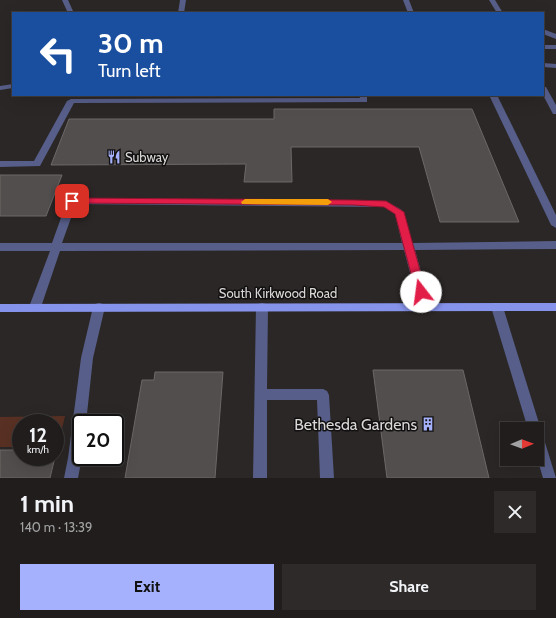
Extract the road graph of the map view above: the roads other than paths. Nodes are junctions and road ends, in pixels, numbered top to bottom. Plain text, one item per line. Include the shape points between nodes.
1 (65, 0) edge
2 (183, 0) edge
3 (406, 0) edge
4 (492, 0) edge
5 (70, 12) edge
6 (181, 12) edge
7 (410, 12) edge
8 (499, 12) edge
9 (544, 31) edge
10 (556, 37) edge
11 (544, 47) edge
12 (556, 47) edge
13 (544, 65) edge
14 (556, 66) edge
15 (12, 86) edge
16 (0, 88) edge
17 (544, 91) edge
18 (364, 96) edge
19 (493, 96) edge
20 (555, 108) edge
21 (0, 164) edge
22 (556, 225) edge
23 (556, 245) edge
24 (409, 246) junction
25 (0, 247) edge
26 (56, 247) junction
27 (35, 307) junction
28 (99, 307) junction
29 (262, 307) junction
30 (425, 307) junction
31 (497, 307) junction
32 (556, 307) edge
33 (0, 308) edge
34 (260, 394) junction
35 (533, 422) edge
36 (544, 453) edge
37 (551, 470) edge
38 (71, 478) edge
39 (260, 478) edge
40 (327, 478) edge

1 - 5 street
2 - 6 street
3 - 7 street
4 - 8 street
9 - 10 street
11 - 12 street
13 - 14 street
15 - 16 street
17 - 20 street
18 - 21 street via 364,100 71,101 37,164
19 - 22 street
23 - 24 street
24 - 26 street
24 - 26 street via 399,212 386,204 72,201
24 - 30 street
25 - 26 street
26 - 27 street
27 - 28 main road, South Kirkwood Road
27 - 33 main road, South Kirkwood Road
28 - 29 main road, South Kirkwood Road
28 - 38 street via 87,358
29 - 30 main road, South Kirkwood Road
29 - 34 street
30 - 31 main road, South Kirkwood Road
31 - 32 main road, South Kirkwood Road
31 - 35 street
34 - 39 street
34 - 40 street via 323,395
36 - 37 street

